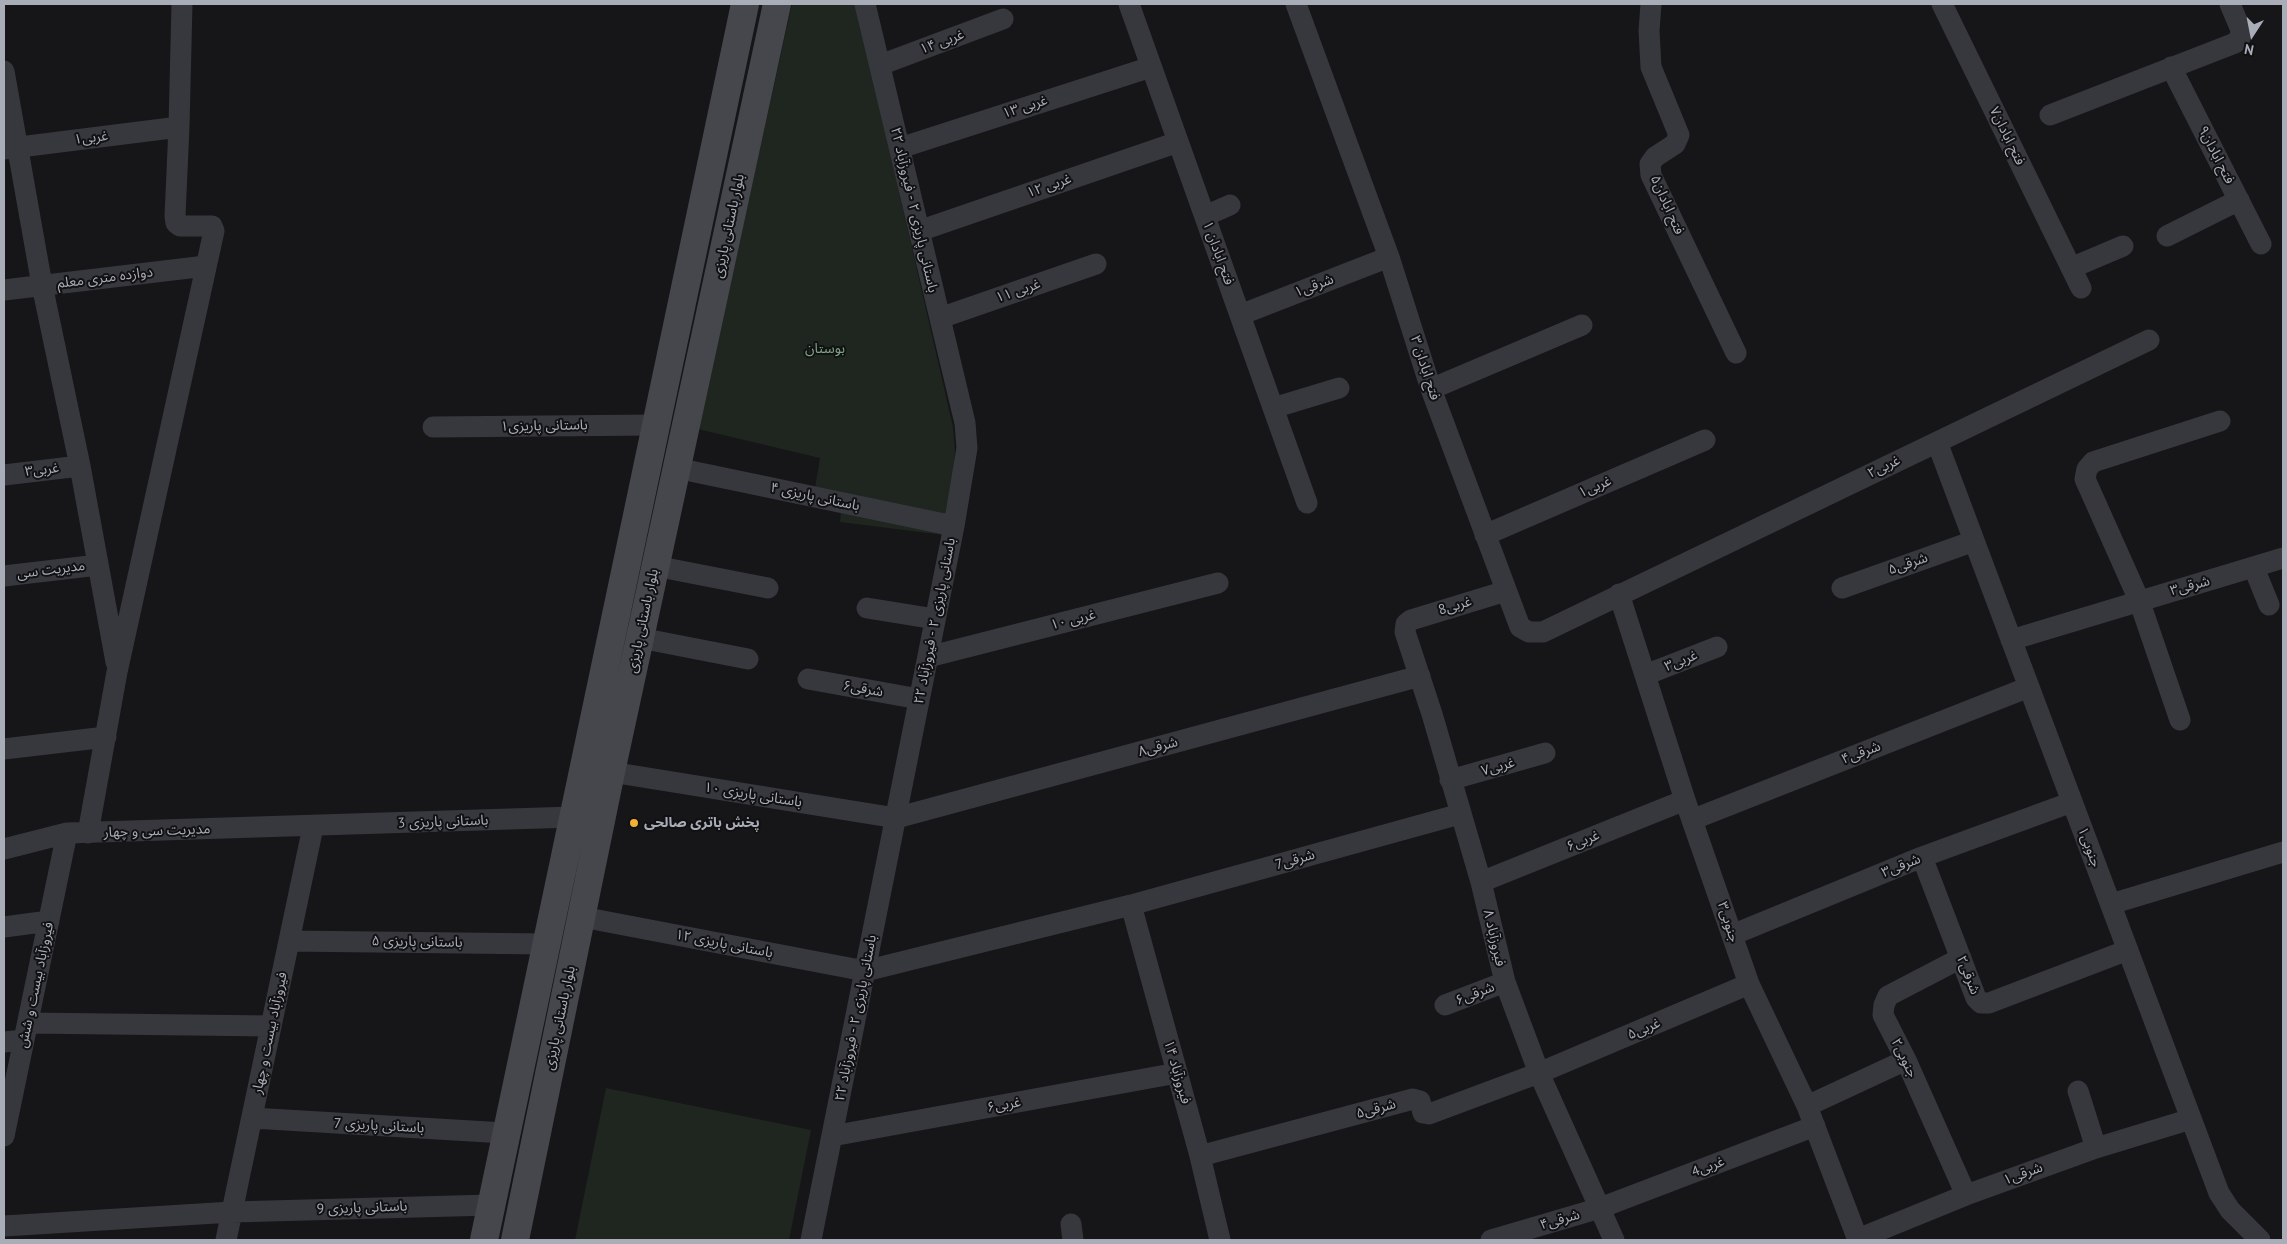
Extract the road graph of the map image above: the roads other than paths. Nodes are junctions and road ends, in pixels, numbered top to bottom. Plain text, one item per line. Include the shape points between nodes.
1 (182, 4) edge
2 (745, 4) edge
3 (777, 4) edge
4 (865, 4) edge
5 (1129, 4) edge
6 (1296, 4) edge
7 (1651, 4) edge
8 (1942, 4) edge
9 (2230, 4) edge
10 (1003, 19) dead end
11 (880, 65) junction
12 (1151, 66) junction
13 (2171, 67) junction
14 (4, 71) edge
15 (2050, 115) dead end
16 (179, 127) junction
17 (1178, 142) junction
18 (10, 148) edge
19 (900, 148) junction
20 (2239, 200) junction
21 (1230, 205) dead end
22 (1205, 216) junction
23 (919, 231) junction
24 (2167, 236) dead end
25 (2261, 244) dead end
26 (2124, 246) dead end
27 (1389, 257) junction
28 (1096, 264) dead end
29 (206, 266) junction
30 (2071, 268) junction
31 (42, 285) junction
32 (2081, 288) dead end
33 (4, 290) edge
34 (1240, 315) junction
35 (940, 318) junction
36 (1582, 325) dead end
37 (2149, 340) dead end
38 (1736, 353) dead end
39 (1339, 388) dead end
40 (1431, 389) junction
41 (1273, 408) junction
42 (2220, 421) dead end
43 (655, 425) junction
44 (433, 427) dead end
45 (1705, 440) dead end
46 (1937, 442) junction
47 (80, 466) junction
48 (676, 468) junction
49 (4, 475) edge
50 (1307, 503) dead end
51 (954, 526) junction
52 (1485, 535) junction
53 (1974, 541) junction
54 (2283, 558) edge
55 (98, 565) junction
56 (655, 566) junction
57 (2254, 568) junction
58 (4, 576) edge
59 (1218, 583) dead end
60 (768, 588) dead end
61 (1842, 588) dead end
62 (1506, 591) junction
63 (1619, 594) junction
64 (2139, 600) junction
65 (2269, 605) dead end
66 (867, 608) dead end
67 (935, 619) junction
68 (1406, 624) joint
69 (640, 638) junction
70 (2011, 640) junction
71 (1717, 647) dead end
72 (928, 657) junction
73 (748, 659) dead end
74 (117, 672) junction
75 (1645, 675) junction
76 (1420, 676) junction
77 (808, 679) dead end
78 (2029, 687) junction
79 (919, 699) junction
80 (2180, 720) dead end
81 (106, 737) junction
82 (4, 749) edge
83 (1545, 753) dead end
84 (611, 772) junction
85 (1450, 780) junction
86 (2072, 802) junction
87 (1690, 809) junction
88 (1460, 814) junction
89 (573, 817) junction
90 (896, 818) junction
91 (313, 827) junction
92 (78, 833) junction
93 (4, 849) edge
94 (2283, 852) edge
95 (1922, 857) junction
96 (1482, 882) junction
97 (2111, 904) junction
98 (1130, 905) junction
99 (582, 917) junction
100 (49, 921) junction
101 (4, 927) edge
102 (1732, 934) junction
103 (289, 941) junction
104 (546, 944) junction
105 (2128, 950) junction
106 (1961, 958) junction
107 (865, 971) junction
108 (1505, 982) junction
109 (1749, 984) junction
110 (1445, 1006) dead end
111 (271, 1026) junction
112 (18, 1035) edge
113 (1906, 1060) junction
114 (1177, 1073) junction
115 (1539, 1073) junction
116 (2078, 1091) dead end
117 (1807, 1106) junction
118 (252, 1118) junction
119 (2191, 1119) junction
120 (1815, 1126) junction
121 (505, 1133) junction
122 (4, 1136) edge
123 (832, 1136) junction
124 (2096, 1148) junction
125 (1200, 1156) junction
126 (1966, 1195) junction
127 (492, 1205) junction
128 (1600, 1208) junction
129 (232, 1212) junction
130 (4, 1226) edge
131 (1499, 1239) edge
132 (226, 1240) edge
133 (484, 1240) edge
134 (515, 1240) edge
135 (811, 1240) edge
136 (1220, 1240) edge
137 (1614, 1240) edge
138 (1858, 1240) edge
139 (2260, 1240) edge

1 - 16 street
2 - 43 main road, بلوار باستانی پاریزی
3 - 48 main road, بلوار باستانی پاریزی
4 - 11 street, باستانی پاریزی ۲ - فیروزآباد ۲۲
5 - 12 street, فتح ابادان ۱
6 - 27 street, فتح ابادان ۳
7 - 38 street, فتح ابادان۵ via 1651,67 1678,135 1675,144 1650,164 1652,175
8 - 30 street, فتح ابادان۷
9 - 13 street via 2242,30 2235,44
10 - 11 street, غربی ۱۴
11 - 19 street, باستانی پاریزی ۲ - فیروزآباد ۲۲
12 - 17 street, فتح ابادان ۱
12 - 19 street, غربی ۱۳
13 - 15 street
13 - 20 street, فتح ابادان۹
14 - 18 street
16 - 18 street, غربی۱
16 - 29 street, فیروزآباد بیست و شش via 176,223 180,226 212,226 214,231
17 - 22 street, فتح ابادان ۱
17 - 23 street, غربی ۱۲
18 - 31 street
19 - 23 street, باستانی پاریزی ۲ - فیروزآباد ۲۲
20 - 24 street
20 - 25 street, فتح ابادان۹
21 - 22 street
22 - 34 street, فتح ابادان ۱
23 - 35 street, باستانی پاریزی ۲ - فیروزآباد ۲۲
26 - 30 street
27 - 34 street, شرقی۱
27 - 40 street, فتح ابادان ۳
28 - 35 street, غربی ۱۱
29 - 31 street, دوازده متری معلم
29 - 74 street, فیروزآباد بیست و شش
30 - 32 street, فتح ابادان۷
31 - 33 street, دوازده متری معلم
31 - 47 street
34 - 41 street, فتح ابادان ۱
35 - 51 street, باستانی پاریزی ۲ - فیروزآباد ۲۲ via 965,423 967,448
36 - 40 street
37 - 46 street, غربی۲
39 - 41 street
40 - 52 street, فتح ابادان ۳
41 - 50 street, فتح ابادان ۱
42 - 64 street via 2093,462 2087,469 2085,478
43 - 44 street, باستانی پاریزی۱
43 - 89 main road, بلوار باستانی پاریزی
45 - 52 street, غربی۱
46 - 53 street, جنوبی۱
46 - 63 street, غربی۲
47 - 49 street, غربی۳
47 - 55 street
48 - 51 street, باستانی پاریزی ۴
48 - 56 main road, بلوار باستانی پاریزی
51 - 67 street, باستانی پاریزی ۲ - فیروزآباد ۲۲
52 - 62 street, فتح ابادان ۳
53 - 61 street, شرقی۵
53 - 70 street, جنوبی۱
54 - 57 street, شرقی۳
55 - 58 street, مدیریت سی
55 - 74 street
56 - 60 street
56 - 69 main road, بلوار باستانی پاریزی
57 - 64 street, شرقی۳
57 - 65 street
59 - 72 street, غربی ۱۰
62 - 63 street, فتح ابادان ۳ via 1520,627 1529,632 1543,632
62 - 68 street, غربی8
63 - 75 street, جنوبی۳
64 - 70 street, شرقی۳
64 - 80 street
66 - 67 street
67 - 72 street, باستانی پاریزی ۲ - فیروزآباد ۲۲
68 - 76 street, فیروزآباد ۸ via 1405,632
69 - 73 street
69 - 84 main road, بلوار باستانی پاریزی
70 - 78 street, جنوبی۱
71 - 75 street, غربی۳
72 - 79 street, باستانی پاریزی ۲ - فیروزآباد ۲۲
74 - 81 street, فیروزآباد بیست و شش
75 - 87 street, جنوبی۳
76 - 85 street, فیروزآباد ۸
76 - 90 street, شرقی۸
77 - 79 street, شرقی۶
78 - 86 street, جنوبی۱
78 - 87 street, شرقی۴
79 - 90 street, باستانی پاریزی ۲ - فیروزآباد ۲۲
81 - 82 street
81 - 92 street, فیروزآباد بیست و شش
83 - 85 street, غربی۷
84 - 90 street, باستانی پاریزی ۱۰
84 - 99 main road, بلوار باستانی پاریزی
85 - 88 street, فیروزآباد ۸
86 - 95 street, شرقی۳
86 - 97 street, جنوبی۱
87 - 96 street, غربی۶
87 - 102 street, جنوبی۳
88 - 96 street, فیروزآباد ۸
88 - 98 street, شرقی7
89 - 91 street, باستانی پاریزی 3
89 - 104 main road, بلوار باستانی پاریزی
90 - 107 street, باستانی پاریزی ۲ - فیروزآباد ۲۲
91 - 92 street, مدیریت سی و چهار
91 - 103 street, فیروزآباد بیست و چهار
92 - 93 street, مدیریت سی و چهار
92 - 100 street, فیروزآباد بیست و شش
94 - 97 street
95 - 102 street, شرقی۳
95 - 106 street, شرقی۲
96 - 108 street, فیروزآباد ۸
97 - 105 street, جنوبی۱
98 - 107 street, شرقی7
98 - 114 street, فیروزآباد ۱۴
99 - 107 street, باستانی پاریزی ۱۲
99 - 134 main road, بلوار باستانی پاریزی
100 - 101 street
100 - 112 street, فیروزآباد بیست و شش
102 - 109 street, جنوبی۳
103 - 104 street, باستانی پاریزی ۵
103 - 111 street, فیروزآباد بیست و چهار
104 - 121 main road, بلوار باستانی پاریزی
105 - 106 street, شرقی۲ via 1989,1003 1982,1003 1976,998
105 - 119 street, جنوبی۱
106 - 113 street, جنوبی۲ via 1888,996 1883,1015
107 - 123 street, باستانی پاریزی ۲ - فیروزآباد ۲۲
108 - 110 street, شرقی۶
108 - 115 street, فیروزآباد ۸
109 - 115 street, غربی۵
109 - 117 street, جنوبی۳
111 - 112 street
111 - 118 street, فیروزآباد بیست و چهار
112 - 122 street, فیروزآباد بیست و شش
113 - 117 street
113 - 126 street, جنوبی۲
114 - 123 street, غربی۶
114 - 125 street, فیروزآباد ۱۴
115 - 125 street, شرقی۵ via 1429,1114 1423,1113 1420,1101 1413,1099
115 - 128 street, فیروزآباد ۸
116 - 124 street
117 - 120 street, جنوبی۳
118 - 121 street, باستانی پاریزی 7
118 - 129 street, فیروزآباد بیست و چهار
119 - 124 street, شرقی۱
119 - 139 street, جنوبی۱ via 2219,1193 2230,1210
120 - 128 street, غربی4
120 - 138 street, جنوبی۳
121 - 127 main road, بلوار باستانی پاریزی
123 - 135 street, باستانی پاریزی ۲ - فیروزآباد ۲۲
124 - 126 street, شرقی۱
125 - 136 street, فیروزآباد ۱۴
126 - 138 street, شرقی۱
127 - 129 street, باستانی پاریزی 9
127 - 133 main road, بلوار باستانی پاریزی
128 - 131 street, شرقی۴
128 - 137 street, فیروزآباد ۸
129 - 130 street, باستانی پاریزی 9
129 - 132 street, فیروزآباد بیست و چهار

